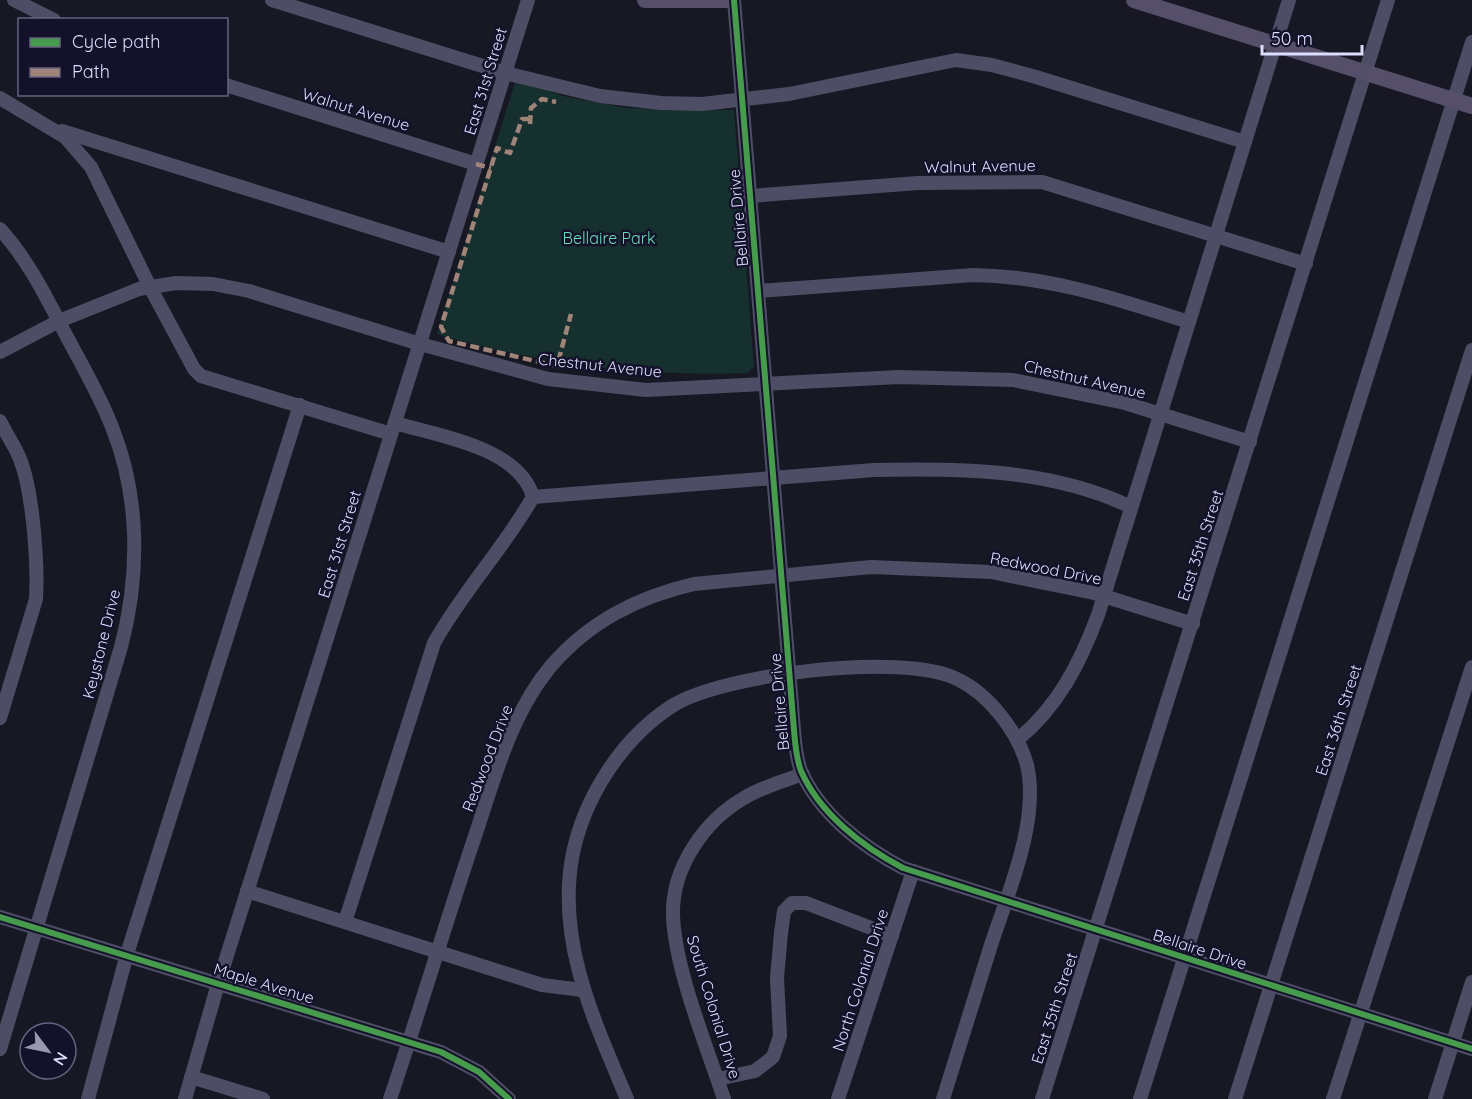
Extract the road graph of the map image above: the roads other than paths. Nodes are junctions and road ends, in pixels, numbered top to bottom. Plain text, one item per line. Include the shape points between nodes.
1 (14, 0) edge
2 (272, 0) edge
3 (528, 0) edge
4 (645, 0) edge
5 (732, 0) edge
6 (1134, 0) edge
7 (1289, 0) edge
8 (1388, 0) edge
9 (50, 18) edge
10 (1472, 42) edge
11 (1277, 44) junction
12 (1365, 72) junction
13 (505, 73) junction
14 (228, 86) edge
15 (0, 98) edge
16 (742, 99) junction
17 (1454, 100) junction
18 (1472, 106) edge
19 (49, 125) junction
20 (1245, 142) junction
21 (114, 148) junction
22 (476, 164) junction
23 (91, 167) junction
24 (750, 196) junction
25 (0, 229) edge
26 (1218, 235) junction
27 (449, 252) junction
28 (1306, 264) junction
29 (150, 287) junction
30 (758, 291) junction
31 (59, 321) junction
32 (1189, 322) junction
33 (420, 344) junction
34 (1472, 350) edge
35 (0, 352) edge
36 (766, 386) junction
37 (300, 405) junction
38 (1159, 414) junction
39 (0, 421) edge
40 (393, 428) junction
41 (1250, 442) junction
42 (773, 478) junction
43 (533, 497) junction
44 (1131, 507) junction
45 (781, 575) junction
46 (1104, 596) junction
47 (1193, 624) junction
48 (1472, 667) edge
49 (789, 674) junction
50 (0, 718) edge
51 (1017, 740) junction
52 (803, 774) junction
53 (913, 871) junction
54 (247, 891) junction
55 (1005, 901) junction
56 (0, 917) edge
57 (345, 922) junction
58 (35, 928) junction
59 (1096, 930) junction
60 (892, 936) junction
61 (438, 951) junction
62 (127, 954) junction
63 (1185, 958) junction
64 (1472, 982) edge
65 (218, 984) junction
66 (1271, 985) junction
67 (582, 990) junction
68 (1360, 1013) junction
69 (409, 1042) junction
70 (1453, 1043) junction
71 (0, 1049) edge
72 (1472, 1049) edge
73 (191, 1077) junction
74 (718, 1079) junction
75 (88, 1099) edge
76 (185, 1099) edge
77 (263, 1099) edge
78 (390, 1099) edge
79 (509, 1099) edge
80 (627, 1099) edge
81 (724, 1099) edge
82 (838, 1099) edge
83 (943, 1099) edge
84 (1042, 1099) edge
85 (1140, 1099) edge
86 (1235, 1099) edge
87 (1333, 1099) edge
88 (1435, 1099) edge

1 - 9 street
2 - 13 street
3 - 13 street, East 31st Street
4 - 5 main road
5 - 16 street, Bellaire Drive
6 - 11 main road
7 - 11 street
8 - 12 street, East 35th Street
10 - 17 street
11 - 12 main road
11 - 20 street
12 - 17 main road
12 - 28 street, East 35th Street
13 - 16 street via 568,90 632,100 702,104
13 - 22 street, East 31st Street
14 - 22 street, Walnut Avenue
15 - 19 street
16 - 20 street via 789,94 956,60 1114,100
16 - 24 street, Bellaire Drive
17 - 18 main road
17 - 63 street
19 - 21 street
19 - 23 street via 77,148
20 - 26 street
21 - 23 street via 102,154
21 - 27 street
22 - 27 street, East 31st Street
23 - 29 street
24 - 26 street, Walnut Avenue via 918,183 1042,182
24 - 30 street, Bellaire Drive
25 - 31 street, Keystone Drive via 27,262
26 - 28 street, Walnut Avenue
26 - 32 street
27 - 33 street, East 31st Street
28 - 41 street, East 35th Street
29 - 31 street, Chestnut Avenue
29 - 33 street, Chestnut Avenue via 213,284 249,291
29 - 37 street via 201,376
30 - 32 street via 1003,275 1098,293
30 - 36 street, Bellaire Drive
31 - 35 street, Chestnut Avenue
31 - 58 street, Keystone Drive via 113,430 130,489 135,555 133,592 121,647
32 - 38 street
33 - 36 street, Chestnut Avenue via 548,379 646,390
33 - 40 street, East 31st Street
34 - 66 street, East 36th Street
36 - 38 street, Chestnut Avenue via 899,377 1013,380 1125,403
36 - 42 street, Bellaire Drive
37 - 40 street
37 - 62 street
38 - 41 street, Chestnut Avenue
38 - 44 street
39 - 50 street via 20,459 28,492 37,583 36,599
40 - 43 street via 484,450 518,470
40 - 54 street, East 31st Street
41 - 47 street, East 35th Street
42 - 43 street
42 - 44 street via 874,470 974,471 1057,481
42 - 45 street, Bellaire Drive
43 - 57 street via 452,611 434,643
44 - 46 street
45 - 46 street, Redwood Drive via 871,567 991,572
45 - 49 street, Bellaire Drive
45 - 61 street, Redwood Drive via 694,584 644,598 591,628 557,660 537,684 512,731
46 - 47 street, Redwood Drive
46 - 51 street via 1078,665 1048,709
47 - 59 street, East 35th Street
48 - 68 street
49 - 51 street via 885,667 939,672 958,679 987,702
49 - 52 street, Bellaire Drive via 797,756
49 - 67 street via 734,683 686,698 653,720 617,759 595,793 572,858 571,920
51 - 55 street via 1028,768 1029,799 1026,831
52 - 53 street, Bellaire Drive via 849,833 876,854
52 - 74 street, South Colonial Drive via 766,787 728,809 695,845 680,876 673,912 677,946
53 - 55 street, Bellaire Drive
53 - 60 street, North Colonial Drive
54 - 57 street
54 - 65 street, East 31st Street
55 - 59 street, Bellaire Drive
55 - 83 street
56 - 58 street, Maple Avenue
57 - 61 street
58 - 62 street, Maple Avenue
58 - 71 street, Keystone Drive
59 - 63 street, Bellaire Drive
59 - 84 street, East 35th Street
60 - 74 street via 806,903 792,903 784,911 777,978 780,1036 773,1057 755,1071
60 - 82 street, North Colonial Drive
61 - 67 street via 542,986
61 - 69 street, Redwood Drive
62 - 65 street, Maple Avenue
62 - 75 street
63 - 66 street, Bellaire Drive
63 - 85 street
64 - 70 street
65 - 69 street, Maple Avenue
65 - 73 street, East 31st Street
66 - 68 street, Bellaire Drive
66 - 86 street, East 36th Street
67 - 80 street
68 - 70 street, Bellaire Drive
68 - 87 street
69 - 78 street, Redwood Drive
69 - 79 street, Maple Avenue via 467,1064
70 - 72 street, Bellaire Drive
70 - 88 street
73 - 76 street, East 31st Street
73 - 77 street
74 - 81 street, South Colonial Drive

